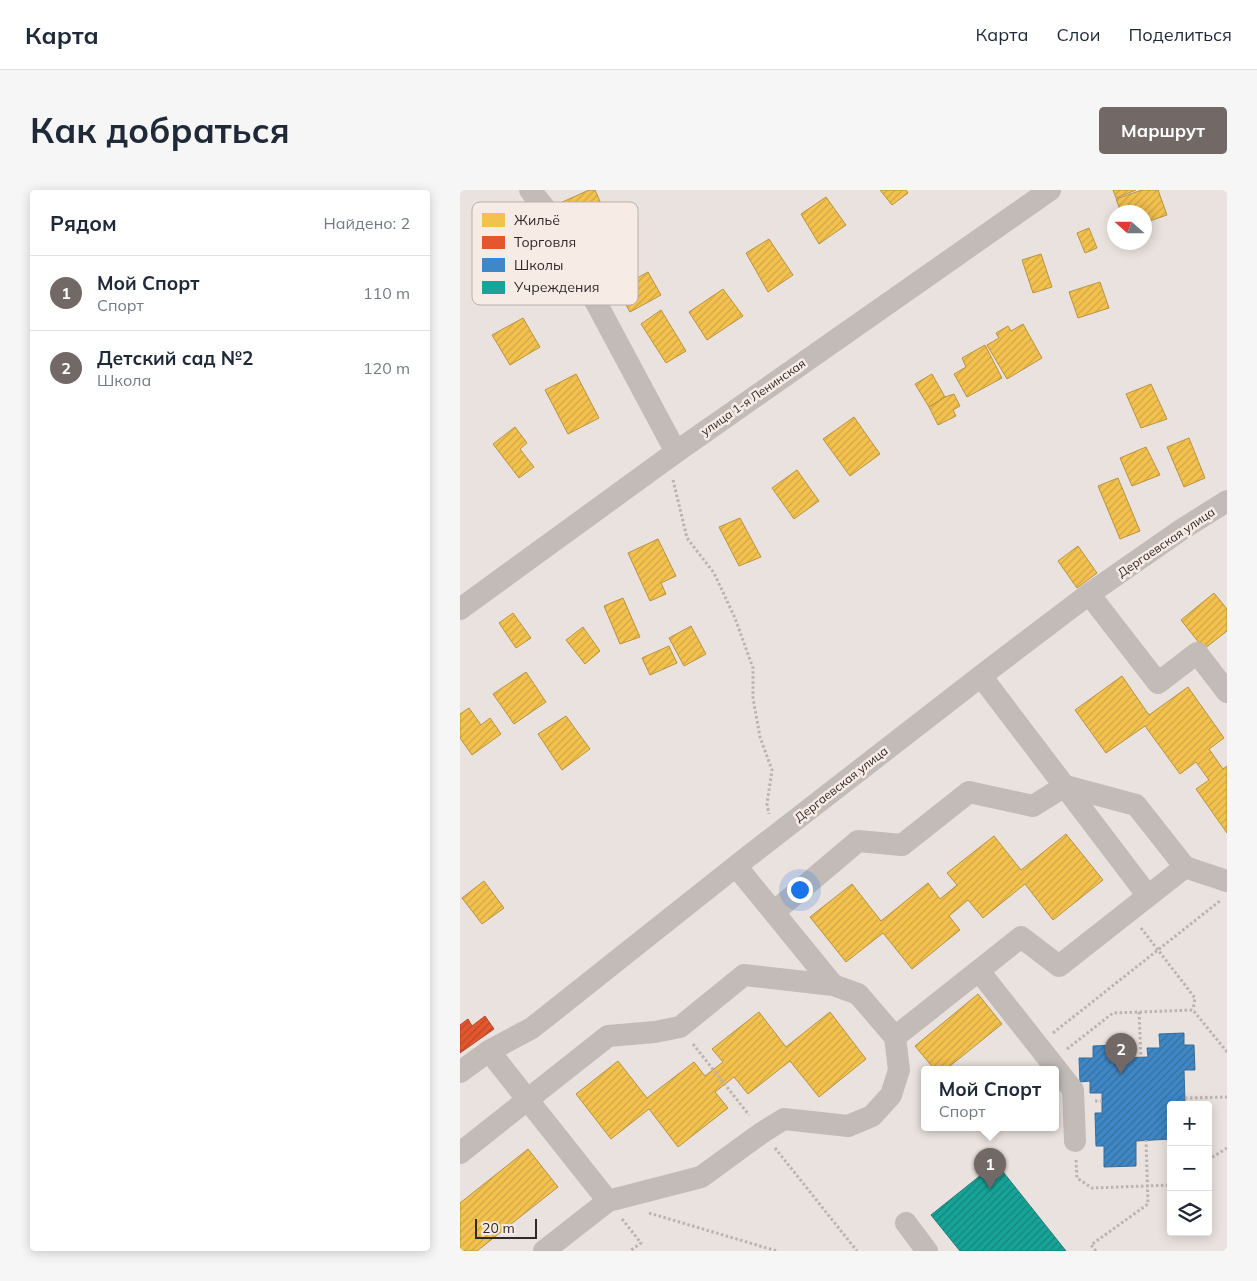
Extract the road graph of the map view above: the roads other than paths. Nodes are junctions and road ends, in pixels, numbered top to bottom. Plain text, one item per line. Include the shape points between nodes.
1 (530, 190) edge
2 (1050, 190) edge
3 (540, 202) edge
4 (597, 305) edge
5 (676, 452) junction
6 (1227, 501) edge
7 (1089, 594) junction
8 (460, 609) edge
9 (981, 676) junction
10 (1227, 692) edge
11 (1065, 786) junction
12 (736, 866) junction
13 (1185, 867) junction
14 (1227, 881) edge
15 (1148, 896) junction
16 (774, 912) junction
17 (979, 970) junction
18 (833, 985) junction
19 (895, 1037) junction
20 (489, 1051) junction
21 (1054, 1066) edge
22 (460, 1072) edge
23 (1059, 1072) edge
24 (528, 1100) junction
25 (1075, 1141) road end
26 (460, 1153) edge
27 (608, 1201) junction
28 (906, 1222) dead end
29 (544, 1251) edge
30 (927, 1251) edge

1 - 3 street
2 - 5 street, улица 1-я Ленинская
4 - 5 street
5 - 8 street, улица 1-я Ленинская
6 - 7 street, Дергаевская улица
7 - 9 street, Дергаевская улица
7 - 10 street via 1158,683 1197,653
9 - 11 street
9 - 12 street, Дергаевская улица
11 - 13 street via 1136,805
11 - 15 street
11 - 16 street via 1034,806 969,792 902,845 858,841
12 - 16 street
12 - 20 street, Дергаевская улица via 532,1028
13 - 14 street
13 - 15 street
15 - 17 street via 1059,966 1021,937
16 - 18 street
17 - 19 street
17 - 21 street
18 - 19 street via 858,994
18 - 24 street via 744,975 680,1027 608,1036
19 - 27 street via 899,1070 891,1095 872,1116 848,1126 784,1119 701,1177
20 - 22 street, Дергаевская улица
20 - 24 street
23 - 25 street via 1073,1090
24 - 26 street
24 - 27 street
27 - 29 street
28 - 30 street

